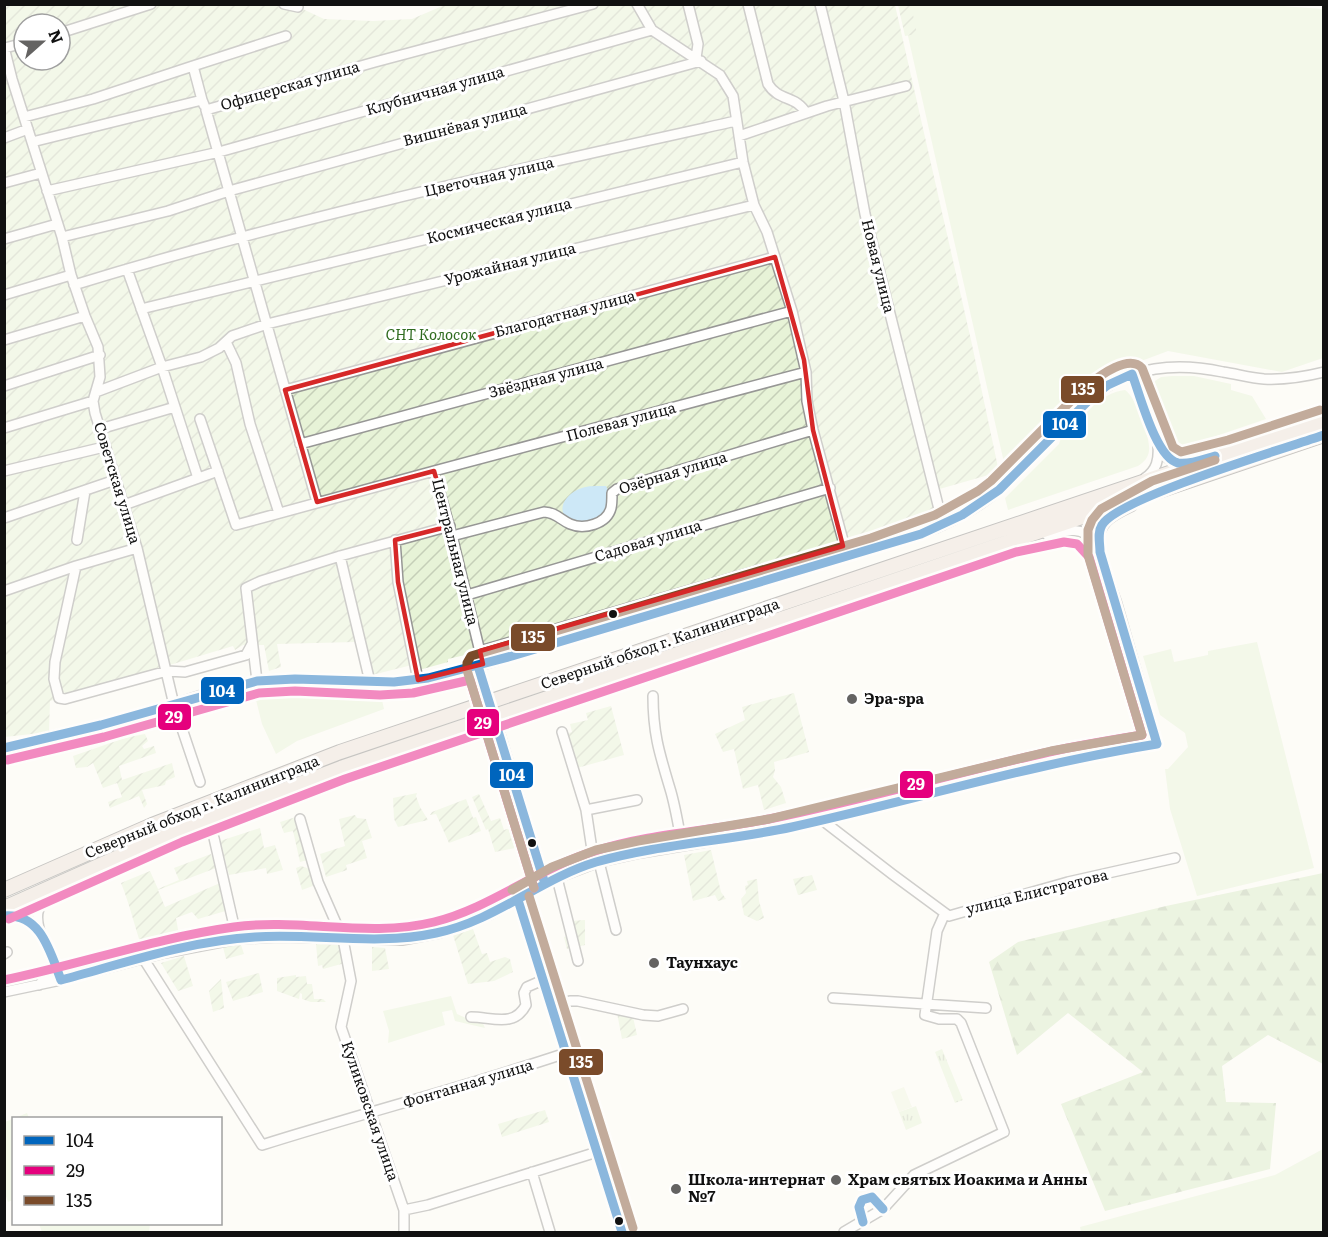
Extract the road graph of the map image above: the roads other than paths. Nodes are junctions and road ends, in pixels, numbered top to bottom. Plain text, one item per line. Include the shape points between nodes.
1 (151, 4) edge
2 (284, 4) edge
3 (593, 4) edge
4 (637, 4) edge
5 (688, 4) edge
6 (748, 4) edge
7 (820, 4) edge
8 (297, 7) dead end
9 (72, 29) edge
10 (652, 30) junction
11 (286, 36) dead end
12 (5, 47) edge
13 (698, 59) junction
14 (193, 66) junction
15 (8, 81) edge
16 (906, 86) dead end
17 (202, 100) junction
18 (844, 101) junction
19 (206, 110) junction
20 (806, 113) junction
21 (24, 117) junction
22 (736, 121) junction
23 (28, 129) junction
24 (739, 136) junction
25 (4, 138) edge
26 (32, 142) junction
27 (219, 152) junction
28 (743, 162) junction
29 (41, 173) junction
30 (4, 183) edge
31 (47, 191) junction
32 (229, 191) junction
33 (754, 205) junction
34 (57, 224) junction
35 (242, 236) junction
36 (62, 237) junction
37 (4, 240) edge
38 (775, 257) junction
39 (127, 269) junction
40 (71, 274) junction
41 (255, 281) junction
42 (75, 285) junction
43 (4, 295) edge
44 (141, 309) junction
45 (792, 311) junction
46 (85, 316) junction
47 (267, 324) junction
48 (4, 340) edge
49 (226, 342) junction
50 (100, 356) junction
51 (162, 367) junction
52 (1151, 369) junction
53 (806, 372) junction
54 (1323, 372) edge
55 (1132, 374) junction
56 (1115, 382) junction
57 (4, 386) edge
58 (285, 390) junction
59 (1138, 390) junction
60 (95, 397) junction
61 (175, 407) junction
62 (200, 419) dead end
63 (1323, 421) edge
64 (4, 428) edge
65 (100, 429) junction
66 (813, 430) junction
67 (1323, 435) edge
68 (1158, 443) junction
69 (300, 444) junction
70 (104, 447) junction
71 (1231, 452) junction
72 (4, 471) edge
73 (218, 471) junction
74 (434, 471) junction
75 (198, 478) junction
76 (115, 480) junction
77 (830, 488) junction
78 (85, 491) junction
79 (1157, 492) junction
80 (1101, 496) junction
81 (317, 502) junction
82 (124, 505) junction
83 (279, 513) junction
84 (4, 518) edge
85 (943, 525) junction
86 (451, 531) junction
87 (77, 540) dead end
88 (395, 540) junction
89 (1013, 540) junction
90 (137, 548) junction
91 (1100, 552) junction
92 (340, 556) junction
93 (76, 566) junction
94 (4, 591) edge
95 (467, 595) junction
96 (252, 644) junction
97 (480, 651) junction
98 (495, 661) junction
99 (480, 665) junction
100 (167, 671) junction
101 (458, 671) junction
102 (418, 680) junction
103 (257, 681) junction
104 (370, 682) junction
105 (484, 686) junction
106 (653, 696) dead end
107 (174, 705) junction
108 (498, 728) dead end
109 (562, 732) dead end
110 (4, 748) edge
111 (200, 782) dead end
112 (637, 800) dead end
113 (586, 810) junction
114 (300, 819) dead end
115 (822, 820) junction
116 (214, 838) dead end
117 (682, 846) junction
118 (116, 858) junction
119 (1175, 858) dead end
120 (596, 862) junction
121 (541, 869) junction
122 (562, 875) junction
123 (545, 884) junction
124 (7, 887) edge
125 (518, 900) junction
126 (4, 908) edge
127 (945, 912) junction
128 (4, 916) edge
129 (616, 930) dead end
130 (40, 933) junction
131 (237, 939) junction
132 (343, 939) junction
133 (143, 958) junction
134 (578, 961) dead end
135 (132, 962) junction
136 (54, 964) junction
137 (151, 969) junction
138 (79, 975) junction
139 (61, 980) junction
140 (543, 980) junction
141 (38, 985) junction
142 (4, 992) edge
143 (833, 998) dead end
144 (926, 1004) junction
145 (551, 1007) junction
146 (986, 1008) dead end
147 (683, 1009) dead end
148 (471, 1017) dead end
149 (566, 1053) junction
150 (370, 1114) junction
151 (597, 1152) junction
152 (532, 1172) junction
153 (404, 1210) junction
154 (404, 1233) edge
155 (550, 1233) edge
156 (622, 1233) edge
157 (844, 1233) edge

1 - 9 street
2 - 8 street
3 - 19 street, Офицерская улица
4 - 10 street
5 - 13 street
6 - 20 street via 768,84 773,92 802,105
7 - 18 street, Новая улица
10 - 13 street
10 - 27 street, Клубничная улица
11 - 14 street
12 - 15 street, Советская улица
13 - 22 street via 728,85
13 - 32 street, Вишнёвая улица
14 - 17 street
14 - 21 street
15 - 21 street, Советская улица
16 - 18 street
17 - 19 street
17 - 26 street
18 - 20 street
18 - 85 street, Новая улица via 865,214
19 - 27 street, Офицерская улица
20 - 24 street
21 - 23 street, Советская улица
22 - 24 street
22 - 35 street, Цветочная улица
23 - 25 street
23 - 26 street, Советская улица
24 - 28 street
26 - 29 street, Советская улица
27 - 31 street, Клубничная улица
27 - 32 street, Офицерская улица
28 - 33 street
28 - 41 street, Космическая улица
29 - 30 street
29 - 31 street, Советская улица
31 - 34 street, Советская улица
32 - 35 street, Офицерская улица
32 - 36 street, Вишнёвая улица via 168,211
33 - 38 street
33 - 47 street, Урожайная улица
34 - 36 street, Советская улица
34 - 37 street
35 - 39 street, Цветочная улица
35 - 41 street, Офицерская улица
36 - 40 street, Советская улица
38 - 45 street
38 - 58 street, Благодатная улица
39 - 42 street, Цветочная улица
39 - 44 street
40 - 42 street, Советская улица
40 - 43 street
41 - 44 street, Космическая улица
41 - 47 street, Офицерская улица
42 - 46 street, Советская улица
44 - 51 street
45 - 53 street
45 - 69 street, Звёздная улица
46 - 48 street
46 - 50 street, Советская улица
47 - 49 street, Урожайная улица via 232,336
47 - 58 street, Офицерская улица
49 - 51 street, Урожайная улица via 201,357
49 - 83 street via 236,363 250,424
50 - 57 street
50 - 60 street, Советская улица
51 - 60 street, Урожайная улица
51 - 61 street
52 - 54 street via 1185,366 1265,379 1302,378
52 - 55 street
52 - 59 street
53 - 66 street
53 - 74 street, Полевая улица
55 - 56 street
55 - 59 street
56 - 59 street via 1127,382
56 - 85 street via 1092,398 999,490
58 - 69 street, Офицерская улица
59 - 68 street
60 - 64 street, Урожайная улица
60 - 65 street, Советская улица
61 - 65 street
61 - 75 street
62 - 73 street
63 - 71 highway, Северный обход г. Калининграда
65 - 70 street, Советская улица
66 - 77 street
66 - 86 street, Озёрная улица via 616,489 606,518 598,523 571,525 551,512 544,512
67 - 79 highway, Северный обход г. Калининграда
68 - 71 street via 1163,454 1178,464
68 - 80 street via 1158,462 1146,478
69 - 81 street, Офицерская улица
70 - 72 street
70 - 76 street, Советская улица
71 - 80 highway, Северный обход г. Калининграда
73 - 75 street
73 - 83 street, Центральная улица via 236,525
74 - 81 street, Центральная улица
74 - 86 street, Центральная улица
75 - 82 street
76 - 78 street
76 - 82 street, Советская улица
77 - 95 street, Садовая улица
77 - 97 street via 845,541 843,546
78 - 84 street
78 - 87 street
79 - 89 highway, Северный обход г. Калининграда
79 - 91 street via 1103,523
80 - 124 highway, Северный обход г. Калининграда via 340,752 207,802
81 - 83 street, Центральная улица
82 - 90 street, Советская улица
85 - 98 street
86 - 88 street, Озёрная улица
86 - 95 street, Центральная улица
88 - 92 street, Озёрная улица
88 - 102 street via 398,582
89 - 91 street via 1077,530 1089,535
89 - 118 highway, Северный обход г. Калининграда via 386,752
90 - 93 street
90 - 100 street, Советская улица
91 - 115 street via 1157,744 1054,763
92 - 96 street, Озёрная улица via 246,588
92 - 104 street
93 - 94 street
93 - 100 street via 55,662 59,698
95 - 97 street, Центральная улица
96 - 100 street via 246,655 185,672
96 - 103 street, Озёрная улица
97 - 99 street, Центральная улица
98 - 99 street
98 - 105 street via 486,669
99 - 101 street
99 - 105 street, Центральная улица
100 - 107 street, Советская улица
101 - 102 street
101 - 105 street via 474,674
102 - 104 street
103 - 104 street
103 - 107 street
106 - 117 street via 656,743
107 - 110 street
107 - 111 street, Советская улица
108 - 121 street
109 - 113 street
112 - 113 street
113 - 120 street
114 - 132 street, Куликовская улица via 318,882
115 - 117 street
115 - 127 street, улица Елистратова
116 - 131 street
117 - 120 street
118 - 126 highway, Северный обход г. Калининграда
118 - 130 street via 94,875 42,903 38,910
119 - 127 street, улица Елистратова via 1068,882 949,916
120 - 122 street
120 - 129 street
121 - 122 street
121 - 123 street
122 - 123 street
122 - 134 street
123 - 125 street
125 - 132 street via 439,933 402,940
125 - 140 street
127 - 144 street via 937,931
128 - 130 street via 21,916
130 - 136 street
131 - 132 street
131 - 133 street
132 - 150 street, Куликовская улица via 351,981 341,1027
133 - 135 street
133 - 137 street
135 - 137 street
135 - 138 street
136 - 138 street
136 - 139 street
136 - 141 street
137 - 150 street, Фонтанная улица via 262,1145
138 - 139 street
139 - 141 street
140 - 145 street
140 - 148 street via 527,987 522,1014 497,1020
141 - 142 street
143 - 144 street
144 - 146 street
144 - 157 street via 925,1015 957,1019 961,1023 1004,1132 914,1175 883,1209
145 - 147 street via 578,1001 658,1016
145 - 149 street
149 - 150 street, Фонтанная улица
149 - 151 street
150 - 153 street, Куликовская улица
151 - 152 street
151 - 156 street
152 - 153 street
152 - 155 street
153 - 154 street, Куликовская улица

